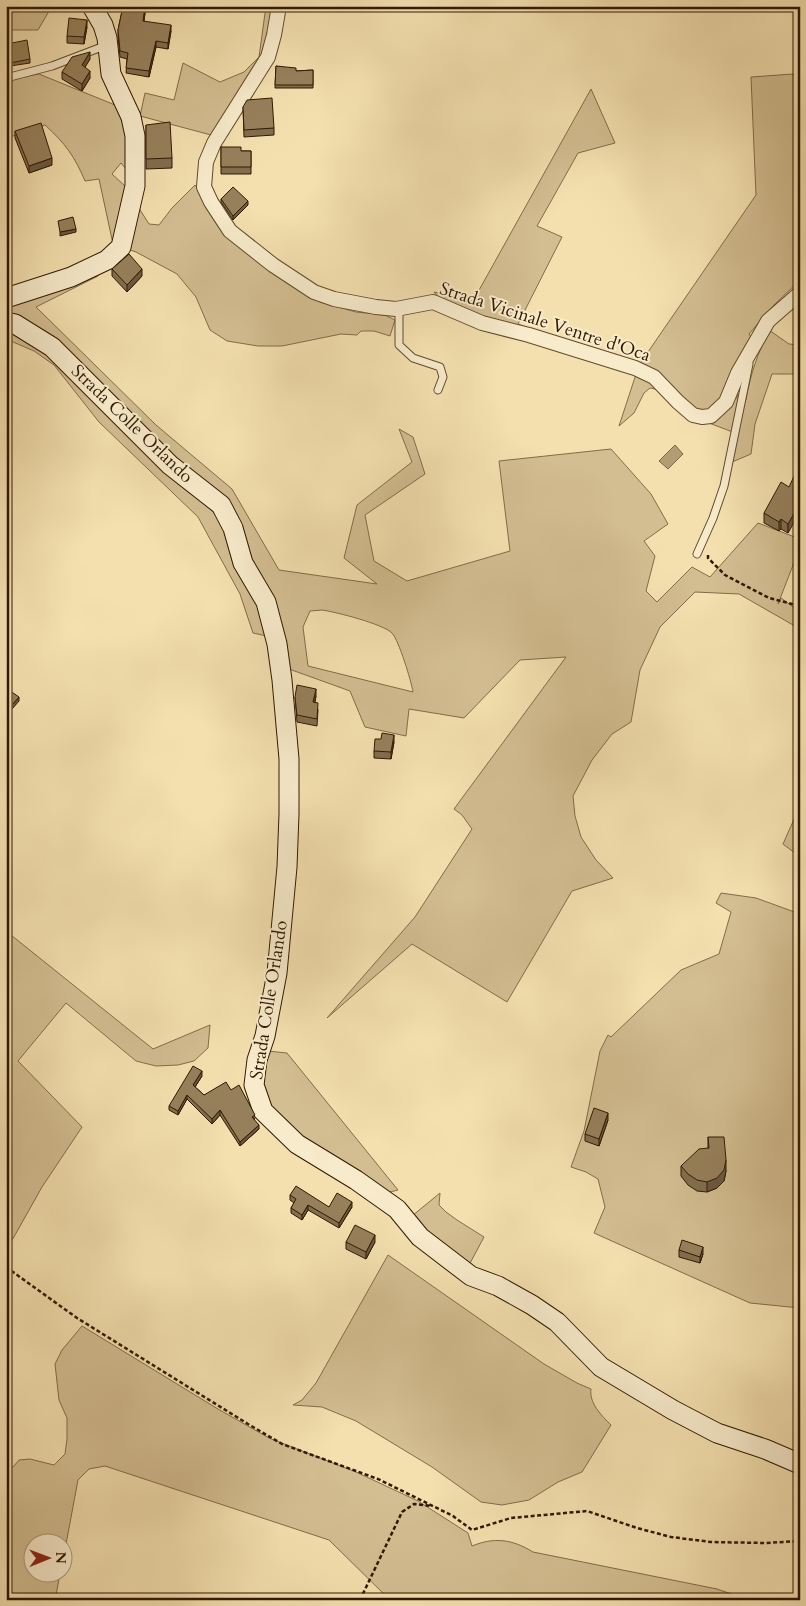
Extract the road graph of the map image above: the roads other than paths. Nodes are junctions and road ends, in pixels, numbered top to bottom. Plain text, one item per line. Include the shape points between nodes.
1 (92, 6) edge
2 (279, 6) edge
3 (108, 45) junction
4 (6, 78) edge
5 (800, 293) edge
6 (6, 298) edge
7 (399, 308) junction
8 (6, 322) edge
9 (751, 351) junction
10 (438, 390) dead end
11 (697, 554) dead end
12 (800, 1464) edge

1 - 3 street via 103,25
2 - 7 street, Strada Vicinale Ventre d'Oca via 268,57 214,143 206,162 204,187 230,231 314,292 358,305
3 - 4 lane via 52,66
3 - 6 street via 110,74 130,117 134,136 135,186 121,247 107,260 72,278
5 - 9 street, Strada Vicinale Ventre d'Oca via 768,321
7 - 9 street, Strada Vicinale Ventre d'Oca via 433,302 482,322 635,368 654,377 693,415 702,417 711,416 726,402
7 - 10 lane via 399,345 413,358 440,367 443,377
8 - 12 street, Strada Colle Orlando via 15,324 52,347 170,465 220,505 233,528 242,564 266,602 282,680 289,759 289,814 277,973 254,1084 263,1111 297,1144 397,1209 420,1237 471,1276 498,1286 557,1322 601,1366 672,1410 717,1433
9 - 11 lane via 724,486

